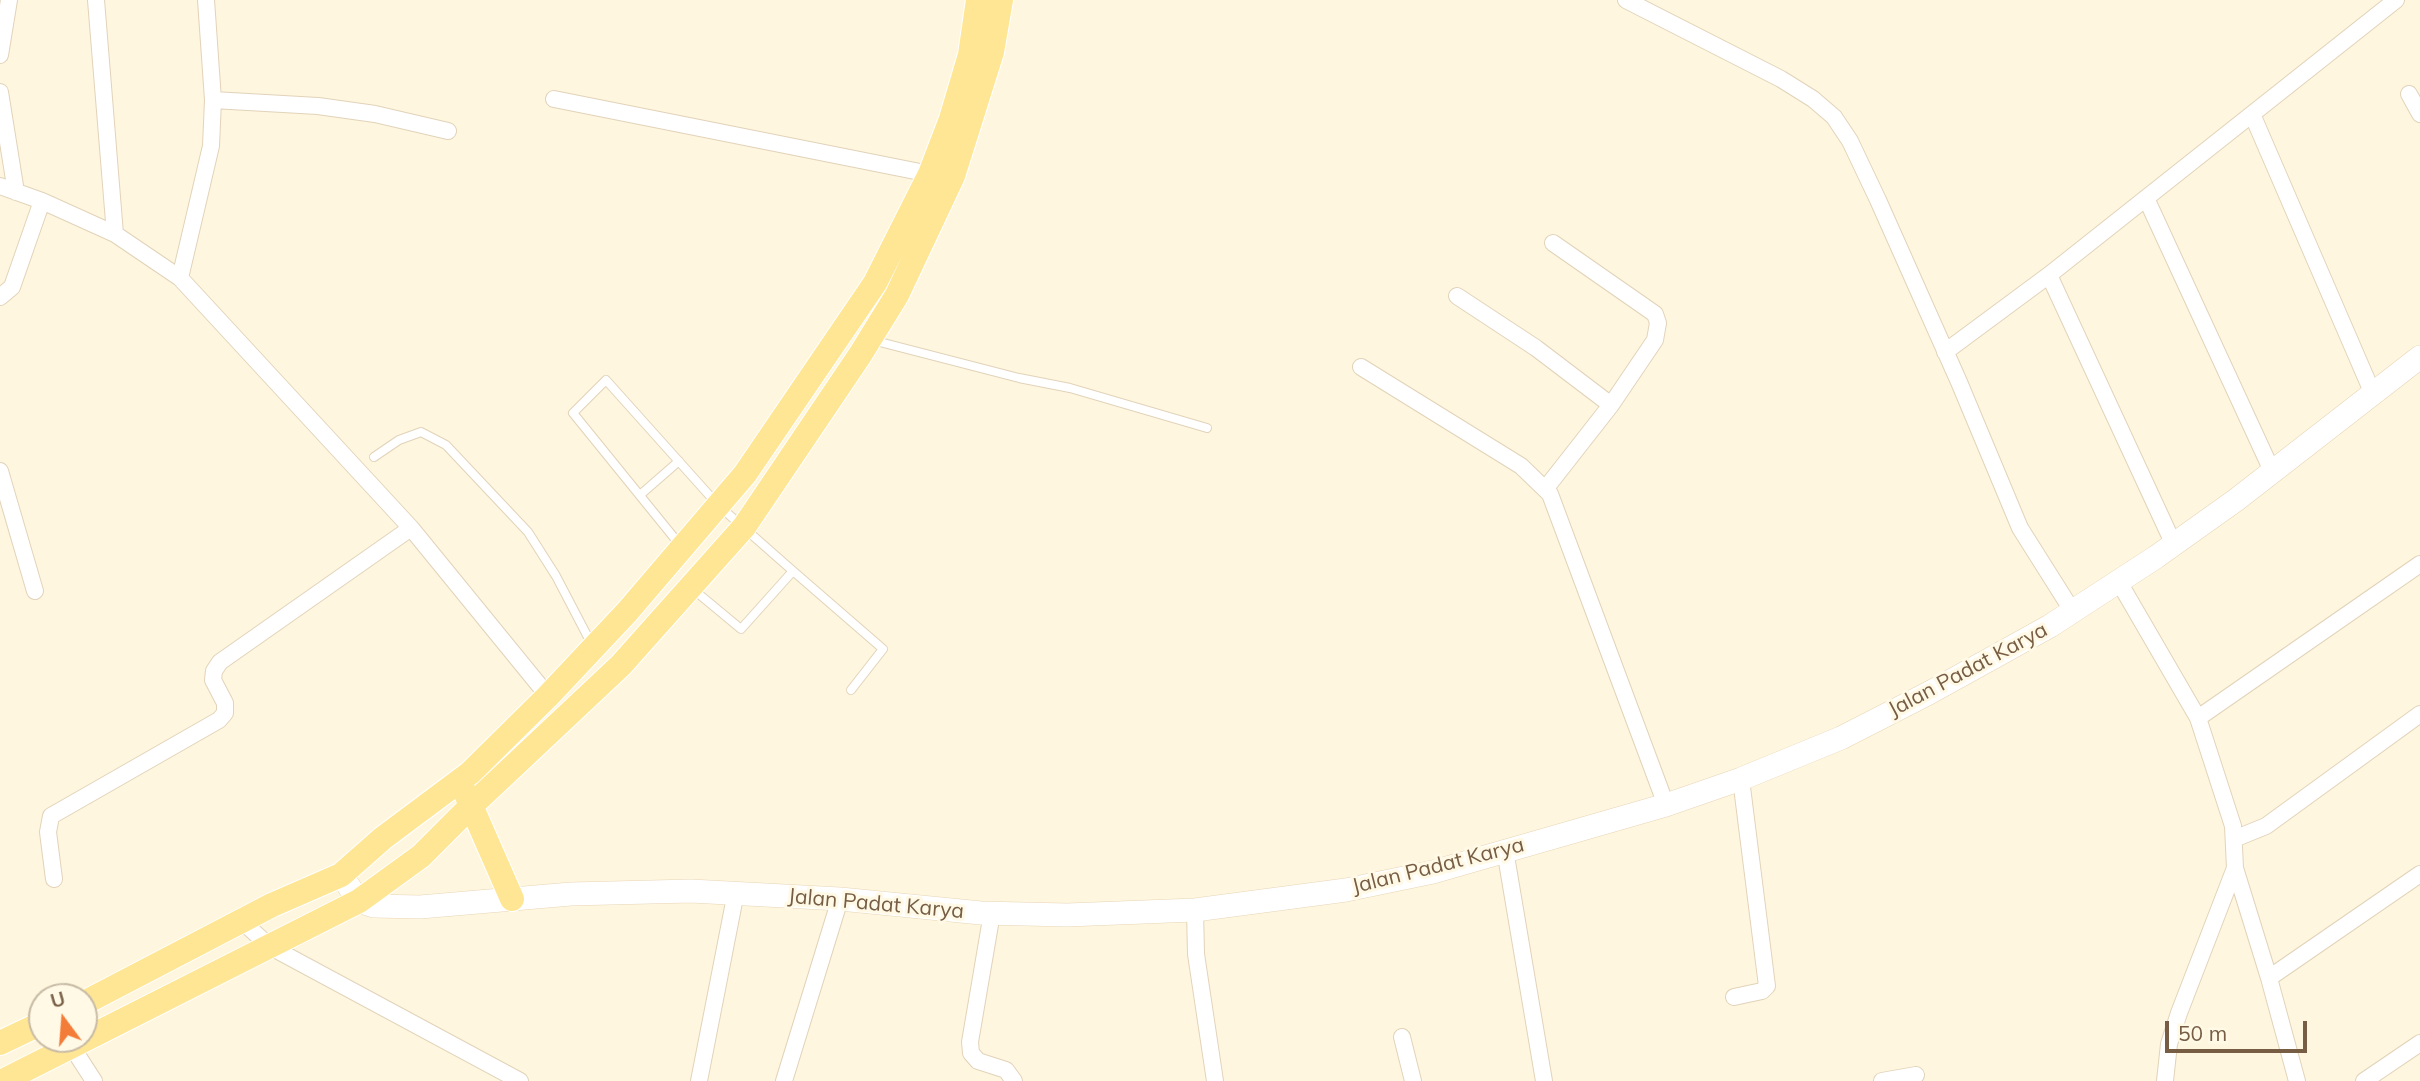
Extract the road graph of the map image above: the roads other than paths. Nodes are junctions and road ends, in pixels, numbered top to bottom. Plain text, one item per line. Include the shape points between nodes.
1 (9, 0) edge
2 (96, 0) edge
3 (206, 0) edge
4 (978, 0) edge
5 (1001, 0) edge
6 (1626, 0) edge
7 (2396, 0) edge
8 (0, 55) edge
9 (0, 92) edge
10 (2409, 94) dead end
11 (554, 99) dead end
12 (213, 100) junction
13 (2252, 114) junction
14 (2420, 114) edge
15 (448, 131) dead end
16 (930, 174) junction
17 (0, 186) edge
18 (16, 192) junction
19 (2146, 198) junction
20 (42, 201) junction
21 (115, 233) junction
22 (1553, 243) dead end
23 (2049, 275) junction
24 (180, 278) junction
25 (1, 296) edge
26 (1457, 296) dead end
27 (870, 340) junction
28 (1945, 352) junction
29 (2420, 357) edge
30 (1361, 367) dead end
31 (2373, 394) junction
32 (1612, 405) junction
33 (1207, 428) dead end
34 (374, 457) dead end
35 (679, 461) junction
36 (0, 471) edge
37 (2272, 471) junction
38 (1546, 488) junction
39 (640, 495) junction
40 (718, 505) junction
41 (744, 527) junction
42 (411, 528) junction
43 (2174, 545) junction
44 (682, 547) junction
45 (2420, 564) edge
46 (793, 571) junction
47 (2119, 582) junction
48 (690, 587) junction
49 (35, 591) dead end
50 (2073, 612) junction
51 (593, 648) junction
52 (851, 690) dead end
53 (548, 696) junction
54 (2420, 714) edge
55 (2198, 718) junction
56 (1741, 779) junction
57 (460, 780) junction
58 (1666, 805) junction
59 (471, 806) junction
60 (2234, 839) junction
61 (1505, 850) junction
62 (2235, 868) junction
63 (2420, 874) edge
64 (341, 875) junction
65 (54, 879) dead end
66 (736, 892) junction
67 (512, 899) junction
68 (840, 899) junction
69 (359, 901) junction
70 (1195, 910) junction
71 (992, 913) junction
72 (242, 921) junction
73 (269, 946) junction
74 (2269, 978) junction
75 (98, 996) edge
76 (1734, 997) dead end
77 (98, 1021) edge
78 (28, 1030) edge
79 (1402, 1037) dead end
80 (0, 1043) edge
81 (2420, 1043) edge
82 (60, 1053) edge
83 (76, 1053) edge
84 (1916, 1075) dead end
85 (3, 1081) edge
86 (94, 1081) edge
87 (520, 1081) edge
88 (699, 1081) edge
89 (784, 1081) edge
90 (1014, 1081) edge
91 (1215, 1081) edge
92 (1413, 1081) edge
93 (1544, 1081) edge
94 (1886, 1081) edge
95 (2165, 1081) edge
96 (2297, 1081) edge
97 (2364, 1081) edge

1 - 8 street
2 - 21 street
3 - 12 street
4 - 16 main road via 970,55
5 - 27 main road via 992,52 953,176 897,295
6 - 28 street via 1781,79 1834,117 1878,200
7 - 13 street
9 - 18 street
10 - 14 street
11 - 16 street
12 - 15 street via 318,106
12 - 24 street via 208,165
13 - 19 street
13 - 31 street
16 - 40 main road via 875,283 745,474
17 - 18 street
18 - 20 street
19 - 23 street
19 - 37 street
20 - 21 street
20 - 25 street via 12,287
21 - 24 street
22 - 32 street via 1655,314 1655,340
23 - 28 street
23 - 43 street
24 - 42 street
26 - 32 street
27 - 33 lane via 1070,388
27 - 41 main road
28 - 50 street via 2020,528
29 - 31 street, Jalan Padat Karya
30 - 38 street via 1521,466
31 - 37 street, Jalan Padat Karya
32 - 38 street
34 - 51 lane via 421,432 446,445 528,532
35 - 39 lane
35 - 39 lane via 606,380 573,413
35 - 40 lane
36 - 49 street
37 - 43 street, Jalan Padat Karya
38 - 58 street
39 - 44 lane
40 - 41 lane
40 - 44 main road
41 - 46 lane
41 - 48 main road
42 - 53 street
42 - 65 street via 220,662 213,680 225,703 219,720 51,816 48,832
43 - 47 street, Jalan Padat Karya
44 - 51 main road
45 - 55 street
46 - 48 lane via 741,629
46 - 52 lane via 883,649
47 - 50 street, Jalan Padat Karya
47 - 55 street
48 - 59 main road via 621,665
50 - 56 street, Jalan Padat Karya via 1885,716
51 - 53 main road
53 - 57 main road
54 - 60 street via 2266,826
55 - 60 street
56 - 58 street, Jalan Padat Karya
56 - 76 street via 1767,986
57 - 59 main road
57 - 64 main road
58 - 61 street, Jalan Padat Karya
59 - 67 main road
59 - 69 main road via 421,856
60 - 62 street
61 - 70 street, Jalan Padat Karya via 1392,882
61 - 93 street
62 - 74 street
62 - 95 street via 2179,1013 2169,1044
63 - 74 street
64 - 69 street
64 - 72 main road
66 - 67 street, Jalan Padat Karya via 622,892
66 - 68 street, Jalan Padat Karya
66 - 88 street
67 - 69 street, Jalan Padat Karya via 420,907 374,906
68 - 71 street, Jalan Padat Karya
68 - 89 street
69 - 73 main road
70 - 71 street, Jalan Padat Karya
70 - 91 street via 1196,954
71 - 90 street via 971,1053 978,1061 1006,1070
72 - 73 street
72 - 75 main road
73 - 77 main road
73 - 87 street
74 - 96 street
78 - 80 main road
79 - 92 street
81 - 97 street
82 - 85 main road
83 - 86 street
84 - 94 street

